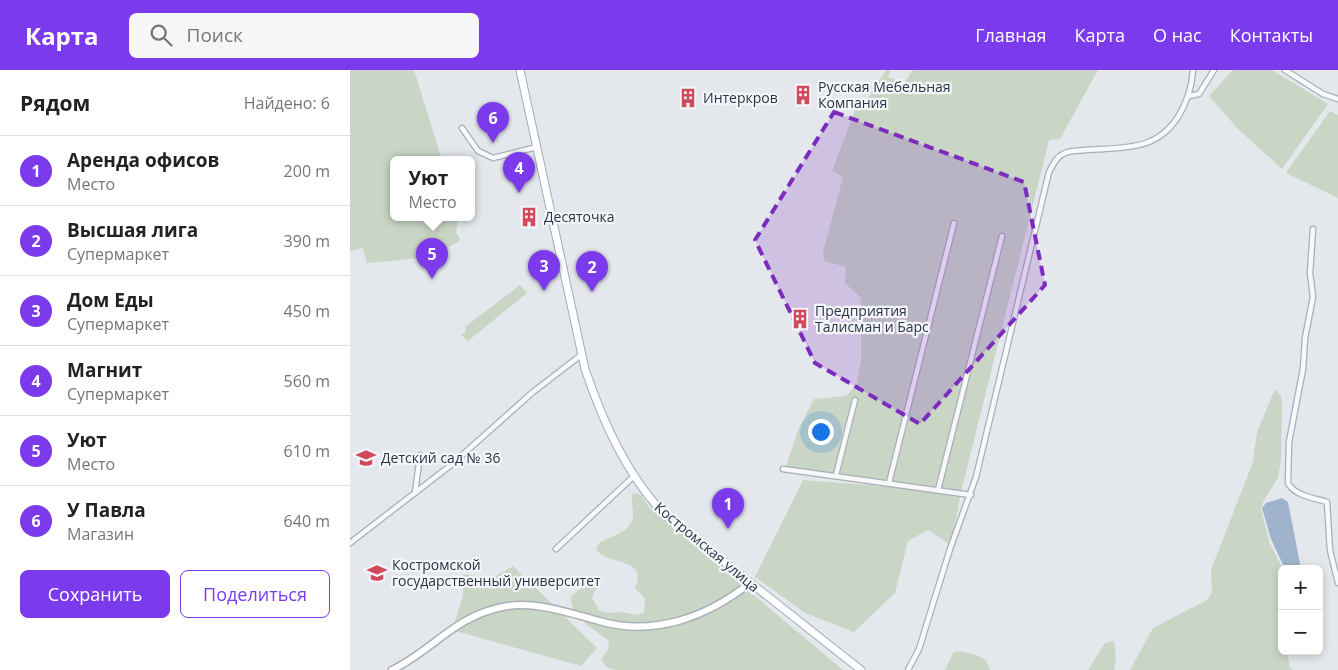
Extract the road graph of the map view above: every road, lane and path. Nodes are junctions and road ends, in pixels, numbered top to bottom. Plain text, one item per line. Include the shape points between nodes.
1 (520, 70) edge
2 (1193, 70) edge
3 (1214, 70) edge
4 (1285, 70) edge
5 (1189, 96) junction
6 (1338, 99) edge
7 (462, 128) dead end
8 (537, 146) junction
9 (954, 223) dead end
10 (1313, 229) dead end
11 (1002, 236) dead end
12 (582, 355) junction
13 (855, 400) dead end
14 (420, 455) dead end
15 (783, 469) dead end
16 (836, 475) junction
17 (634, 476) junction
18 (889, 483) junction
19 (938, 490) junction
20 (415, 493) junction
21 (971, 495) junction
22 (350, 543) edge
23 (556, 549) dead end
24 (750, 583) junction
25 (1338, 583) edge
26 (392, 670) edge
27 (861, 670) edge
28 (908, 670) edge

1 - 8 main road, Костромская улица
2 - 5 street
3 - 5 street via 1199,94
4 - 6 street via 1323,94
5 - 21 street via 1174,123 1152,142 1071,152 1062,154 1055,161
7 - 8 street via 478,151 493,158
8 - 12 main road, Костромская улица
9 - 18 street
10 - 25 street via 1310,273 1313,297 1290,442 1288,483 1291,489 1301,494 1327,502 1330,550
11 - 19 street
12 - 17 main road, Костромская улица via 594,395
12 - 20 street via 533,392 474,446
13 - 16 street
14 - 20 street
15 - 16 street
16 - 18 street
17 - 23 street
17 - 24 main road, Костромская улица via 666,516
18 - 19 street
19 - 21 street
20 - 22 street
21 - 28 street via 951,545 919,649
24 - 26 main road via 728,601 666,625 632,628 534,605 504,606 472,616 448,630 410,661
24 - 27 main road, Костромская улица

